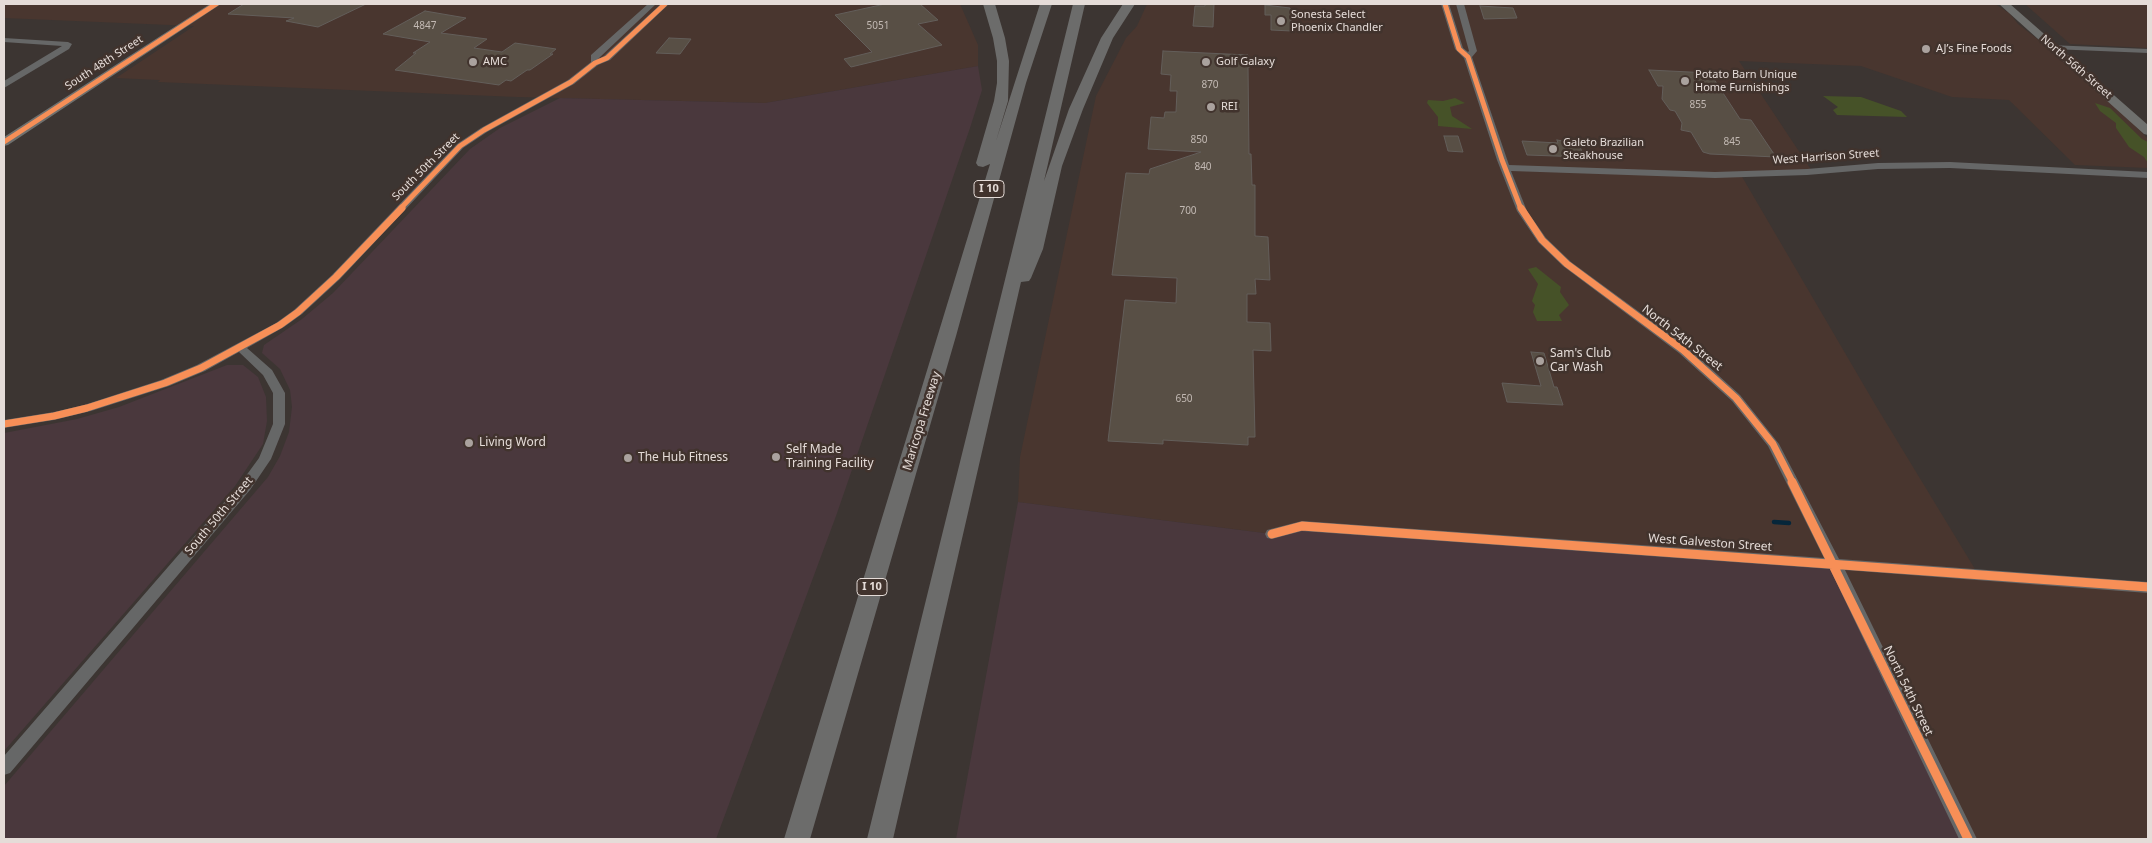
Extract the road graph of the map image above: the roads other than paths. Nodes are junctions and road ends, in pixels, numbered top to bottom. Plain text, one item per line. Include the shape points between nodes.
1 (216, 4) edge
2 (652, 4) edge
3 (665, 4) edge
4 (989, 4) edge
5 (1046, 4) edge
6 (1079, 4) edge
7 (1129, 4) edge
8 (1445, 4) edge
9 (1460, 4) edge
10 (2004, 4) edge
11 (2018, 4) edge
12 (4, 40) edge
13 (2052, 47) junction
14 (2067, 47) junction
15 (2148, 51) edge
16 (1468, 58) junction
17 (595, 63) junction
18 (4, 85) edge
19 (2148, 116) edge
20 (2148, 131) edge
21 (4, 142) edge
22 (1505, 168) junction
23 (2148, 175) edge
24 (947, 336) junction
25 (999, 339) junction
26 (241, 348) junction
27 (4, 424) edge
28 (1272, 534) dead end
29 (1833, 563) junction
30 (2148, 587) edge
31 (4, 768) edge
32 (797, 839) edge
33 (880, 839) edge
34 (1968, 839) edge

1 - 21 main road, South 48th Street
2 - 17 street, South 50th Street via 594,57
3 - 17 street, South 50th Street via 607,58
4 - 24 highway via 1002,54 1003,83 960,246
5 - 24 highway, Maricopa Freeway / I 10
6 - 25 highway
7 - 25 highway via 1106,38 1076,109 1055,166 1034,249
8 - 16 street, North 54th Street via 1459,49
9 - 16 street, North 54th Street via 1474,51
10 - 13 main road, North 56th Street
11 - 14 main road, North 56th Street
12 - 18 street via 68,44
13 - 14 street
13 - 20 main road, North 56th Street
14 - 15 street
14 - 19 main road, North 56th Street
16 - 22 street, North 54th Street
17 - 26 street, South 50th Street via 571,82 460,146 330,283 298,312
22 - 23 street, West Harrison Street via 1715,175 1950,165
22 - 29 street, North 54th Street via 1522,211 1542,240 1567,264 1698,362 1754,419 1780,457
24 - 32 highway, Maricopa Freeway / I 10
25 - 33 highway
26 - 27 street via 201,368 135,393 54,416
26 - 31 street, South 50th Street via 268,373 279,393 279,424 265,459 245,488
28 - 29 street, West Galveston Street via 1302,526
29 - 30 street, West Galveston Street
29 - 34 street, North 54th Street

